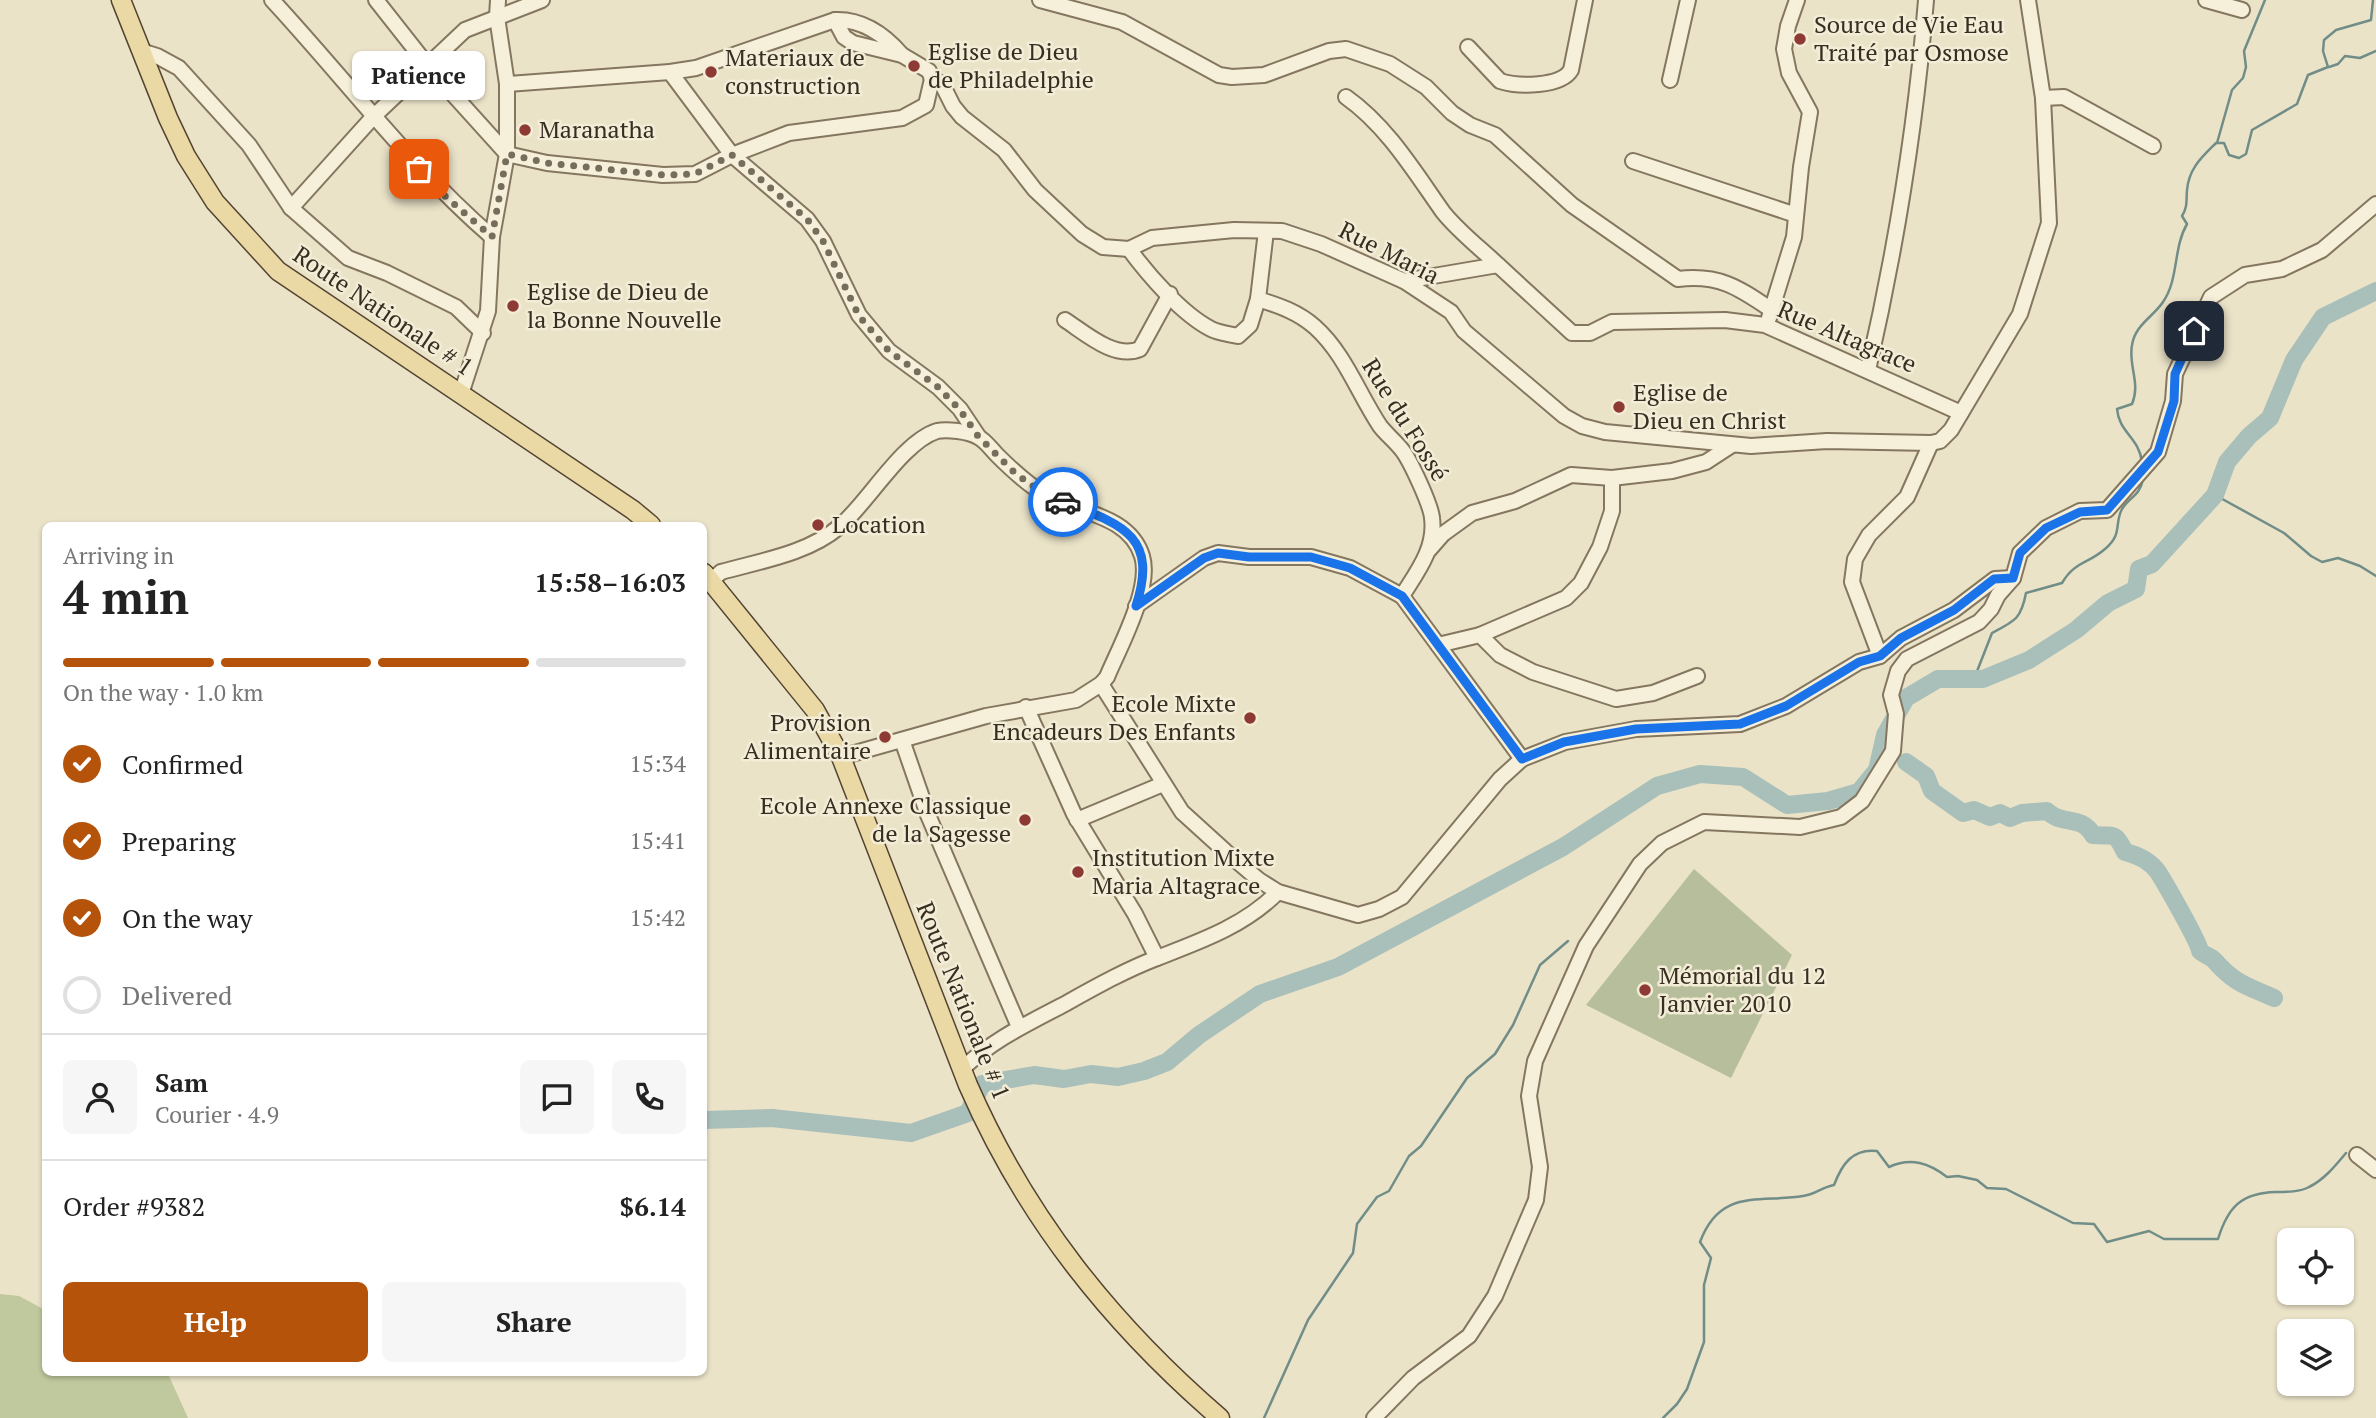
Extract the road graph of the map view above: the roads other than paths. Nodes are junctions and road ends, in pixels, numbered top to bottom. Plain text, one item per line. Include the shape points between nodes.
1 (121, 0) edge
2 (272, 0) edge
3 (376, 0) edge
4 (498, 0) edge
5 (542, 0) edge
6 (1040, 0) edge
7 (1585, 0) edge
8 (1688, 0) edge
9 (1797, 0) edge
10 (1926, 0) edge
11 (2206, 0) edge
12 (2025, 1) edge
13 (2242, 10) dead end
14 (497, 17) junction
15 (835, 20) junction
16 (1468, 47) dead end
17 (141, 51) junction
18 (902, 55) junction
19 (426, 64) junction
20 (670, 72) junction
21 (932, 79) junction
22 (1670, 80) dead end
23 (507, 84) junction
24 (1346, 97) dead end
25 (2043, 98) junction
26 (374, 116) junction
27 (2153, 146) dead end
28 (507, 154) junction
29 (732, 155) junction
30 (1633, 161) dead end
31 (2376, 204) edge
32 (291, 208) junction
33 (1796, 215) junction
34 (1266, 231) junction
35 (492, 237) junction
36 (1129, 250) junction
37 (1498, 265) junction
38 (1404, 281) junction
39 (1170, 294) junction
40 (1258, 299) junction
41 (1773, 311) junction
42 (1065, 320) dead end
43 (1765, 325) junction
44 (483, 333) junction
45 (1868, 370) junction
46 (461, 394) junction
47 (1961, 413) junction
48 (978, 436) junction
49 (1931, 443) junction
50 (1732, 445) junction
51 (1612, 478) junction
52 (647, 522) edge
53 (1427, 551) junction
54 (707, 577) edge
55 (2013, 578) junction
56 (1402, 596) junction
57 (1136, 606) junction
58 (1480, 635) junction
59 (1438, 645) junction
60 (1880, 656) junction
61 (1697, 676) dead end
62 (1101, 684) junction
63 (1026, 707) junction
64 (902, 740) junction
65 (841, 757) junction
66 (1522, 759) junction
67 (1163, 784) junction
68 (1077, 820) junction
69 (1278, 892) junction
70 (1157, 958) junction
71 (1019, 1027) junction
72 (962, 1069) junction
73 (2357, 1155) dead end
74 (2376, 1170) edge
75 (1220, 1418) edge
76 (1374, 1418) edge

1 - 17 main road, Route Nationale # 1
2 - 26 street
3 - 19 street
4 - 14 street
5 - 14 street
6 - 41 street via 1122,22 1219,75 1264,75 1346,48 1390,64 1426,87 1461,119 1495,135 1572,205 1678,279 1717,279
7 - 16 street via 1567,78 1554,83 1500,81
8 - 22 street
9 - 33 street via 1784,49 1789,73 1810,112
10 - 45 street via 1919,85 1892,266
11 - 13 street
12 - 25 street
14 - 19 street via 465,30
14 - 23 street
15 - 18 street via 851,19 876,31
15 - 18 street via 853,43
15 - 20 street via 696,68
17 - 32 street via 179,68 249,145
17 - 46 main road, Route Nationale # 1 via 186,156 215,202 245,237 278,271
18 - 21 street via 929,72
19 - 26 street
19 - 28 street
20 - 23 street
20 - 29 street
21 - 29 street via 926,105 902,118 789,133
21 - 36 street via 942,84 962,117 1004,150 1035,190 1082,234 1103,247
23 - 28 street
24 - 37 street, Rue Altagrace via 1370,114 1445,214
25 - 27 street via 2064,97
25 - 47 street via 2049,223 2020,314
26 - 32 street
26 - 35 street via 447,198
28 - 29 street via 547,163 663,175 695,174
28 - 35 street
29 - 48 street via 807,219 823,241 859,316 889,351 938,387
30 - 33 street
31 - 55 street via 2322,250 2282,269 2245,275 2211,297 2175,374 2174,401 2158,452 2107,510 2080,512 2046,528 2020,553
32 - 44 street via 348,258 456,307
33 - 41 street
34 - 36 street, Rue Maria via 1164,237
34 - 38 street, Rue Maria via 1282,231 1321,244
34 - 40 street
35 - 44 street via 493,268
36 - 39 street
37 - 38 street
37 - 43 street, Rue Altagrace via 1572,332 1590,333 1612,322 1725,320
38 - 50 street, Rue Maria via 1451,312 1464,331 1571,421 1605,432
39 - 40 street via 1196,320 1214,331 1238,336 1250,325
39 - 42 street via 1140,349 1133,352 1100,342
40 - 53 street, Rue du Fossé via 1292,309 1332,346 1380,425 1403,452 1427,497 1432,518
41 - 43 street
43 - 45 street, Rue Altagrace
44 - 46 street
45 - 47 street, Rue Altagrace
46 - 52 main road, Route Nationale # 1
47 - 49 street via 1940,441
48 - 54 street via 939,430 926,436 884,475 859,510 820,542
48 - 57 street via 1016,474 1047,496 1110,520 1132,537 1144,567
49 - 50 street, Rue Maria
49 - 60 street via 1907,497 1869,535 1855,559 1852,582
50 - 51 street via 1706,462
51 - 53 street via 1571,475 1515,501 1472,513
51 - 58 street via 1612,511 1581,583 1566,598
53 - 56 street, Rue du Fossé
54 - 65 main road, Route Nationale # 1 via 815,710
55 - 60 street via 1994,579
55 - 76 street via 1979,622 1907,659 1898,671 1891,695 1896,715 1892,751 1862,801 1841,817 1800,827 1704,822 1662,843 1625,883 1586,946 1535,1061 1529,1096 1539,1167 1536,1200 1495,1296 1469,1336 1413,1378
56 - 57 street via 1350,568 1311,557 1218,553
56 - 59 street
57 - 62 street
58 - 59 street
58 - 61 street via 1500,655 1533,672 1616,699 1653,694
59 - 66 street
60 - 66 street via 1859,662 1786,706 1740,724 1636,729 1564,742
62 - 63 street via 1076,700
62 - 67 street
63 - 64 street
63 - 68 street
64 - 65 street
64 - 71 street via 938,839
65 - 72 main road, Route Nationale # 1
66 - 69 street via 1402,898 1357,915
67 - 68 street
67 - 69 street via 1182,812
68 - 70 street
69 - 70 street via 1261,909 1227,929
70 - 71 street
71 - 72 street
72 - 75 main road, Route Nationale # 1 via 989,1133 1027,1200 1074,1268 1129,1332
73 - 74 street

